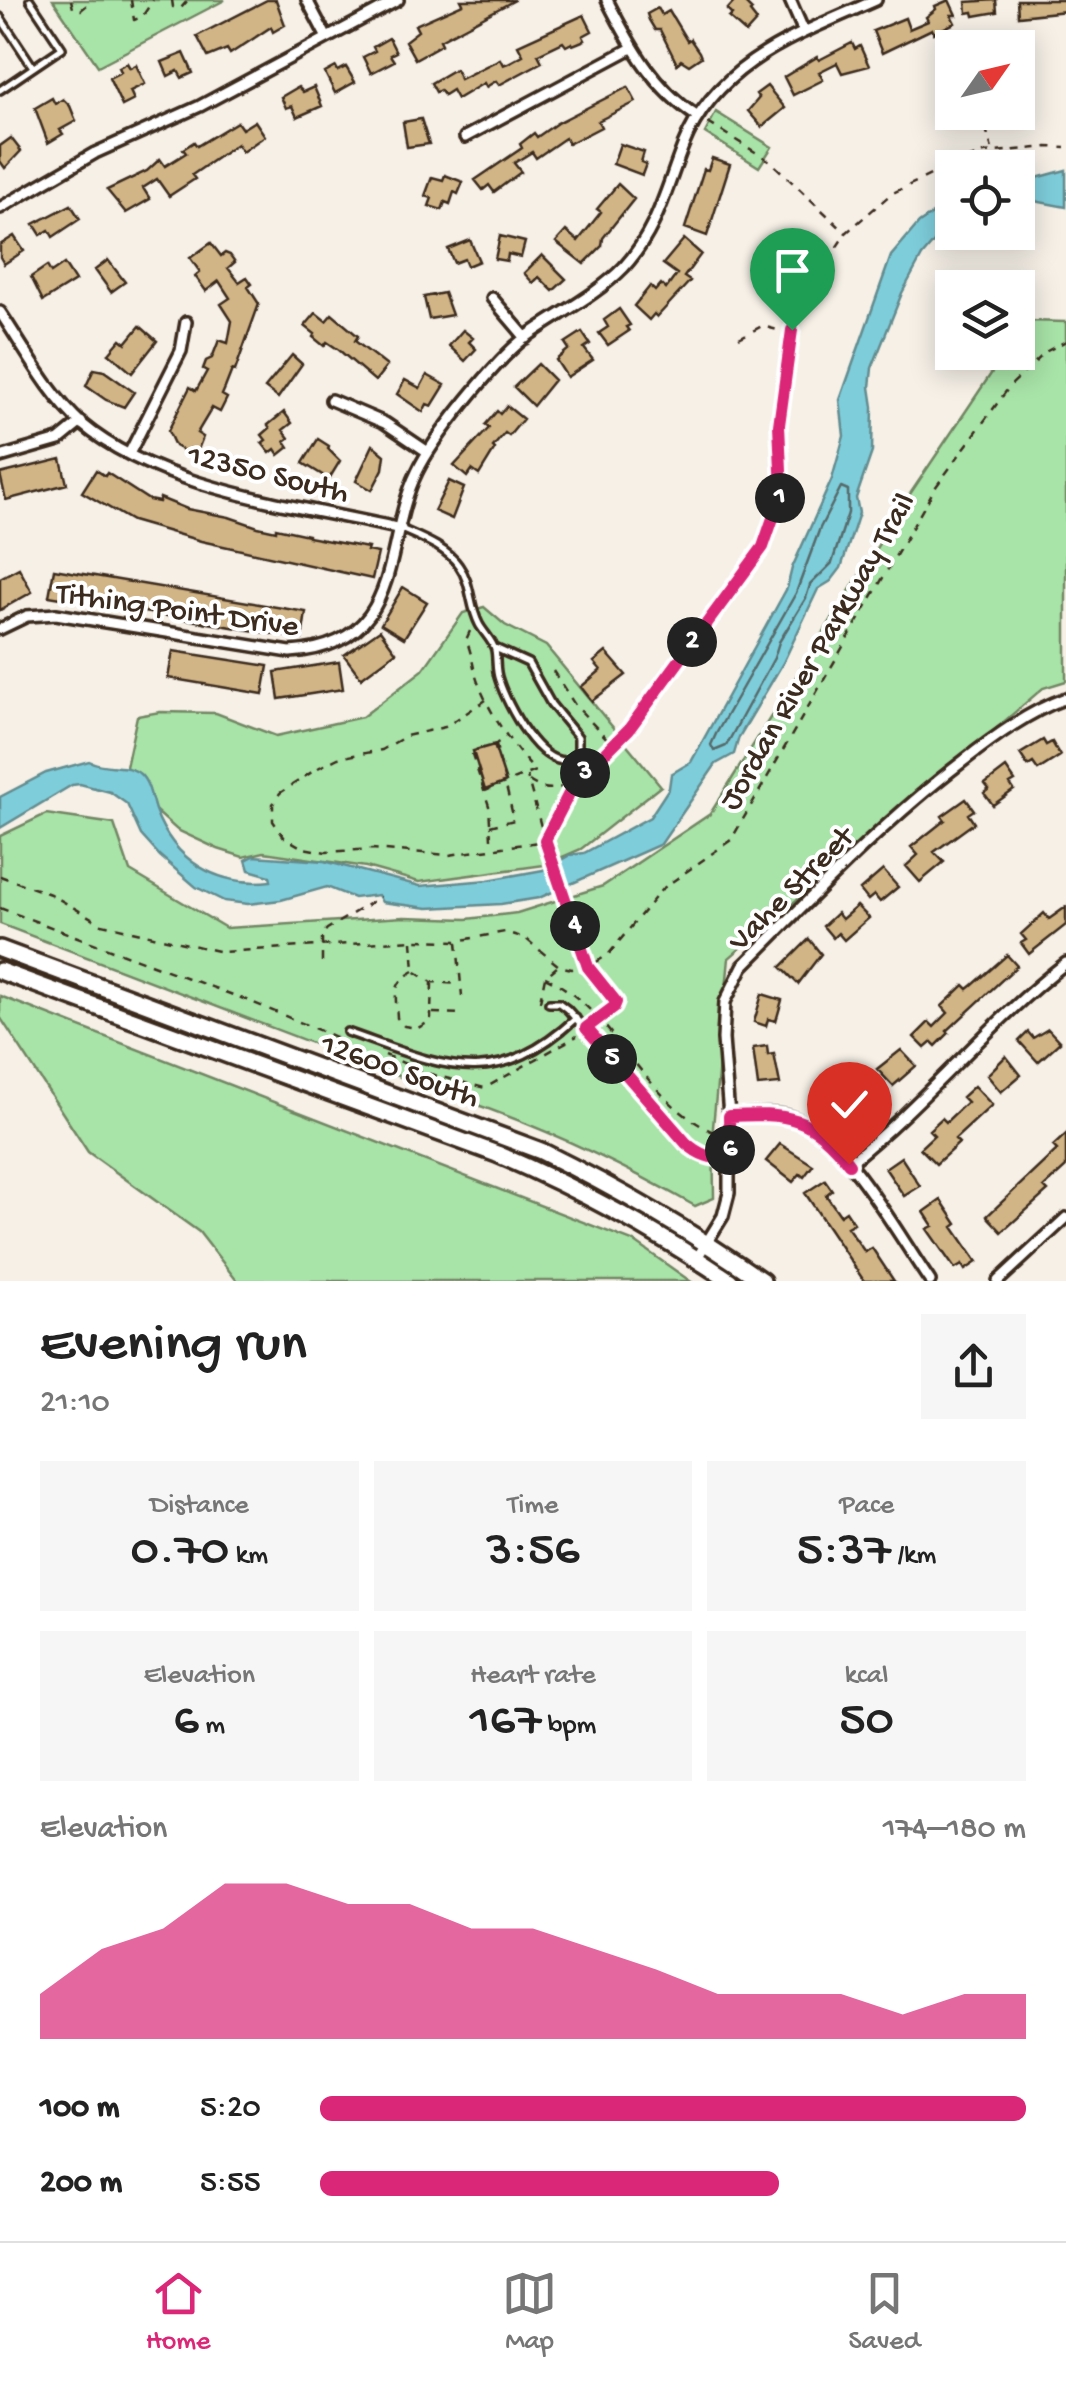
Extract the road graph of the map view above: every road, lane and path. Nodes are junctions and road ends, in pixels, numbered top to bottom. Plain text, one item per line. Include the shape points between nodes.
1 (30, 0) edge
2 (70, 0) edge
3 (93, 0) edge
4 (131, 0) edge
5 (153, 0) edge
6 (172, 0) edge
7 (188, 0) edge
8 (307, 0) edge
9 (398, 0) edge
10 (606, 0) edge
11 (790, 0) edge
12 (876, 0) edge
13 (0, 18) edge
14 (804, 32) junction
15 (327, 38) junction
16 (632, 48) junction
17 (33, 67) junction
18 (0, 90) edge
19 (698, 118) junction
20 (465, 136) dead end
21 (1066, 148) edge
22 (1030, 150) edge
23 (935, 172) edge
24 (0, 208) edge
25 (846, 233) junction
26 (492, 298) dead end
27 (0, 312) edge
28 (186, 322) dead end
29 (792, 333) junction
30 (526, 338) junction
31 (739, 338) dead end
32 (1066, 341) edge
33 (330, 400) dead end
34 (80, 422) junction
35 (428, 452) junction
36 (129, 454) junction
37 (0, 457) edge
38 (401, 529) junction
39 (0, 629) edge
40 (470, 630) dead end
41 (495, 648) junction
42 (554, 671) dead end
43 (1066, 698) edge
44 (486, 700) junction
45 (506, 736) junction
46 (496, 744) junction
47 (613, 745) junction
48 (565, 762) junction
49 (527, 778) junction
50 (508, 783) junction
51 (574, 784) junction
52 (484, 792) junction
53 (490, 826) junction
54 (490, 838) dead end
55 (545, 840) junction
56 (0, 876) edge
57 (380, 897) dead end
58 (0, 908) edge
59 (412, 940) junction
60 (457, 941) junction
61 (322, 946) junction
62 (0, 949) edge
63 (322, 962) dead end
64 (1066, 963) edge
65 (559, 966) junction
66 (588, 967) junction
67 (0, 970) edge
68 (414, 972) junction
69 (544, 976) junction
70 (432, 982) junction
71 (460, 984) junction
72 (462, 996) dead end
73 (540, 1002) dead end
74 (549, 1002) dead end
75 (432, 1013) junction
76 (461, 1014) dead end
77 (576, 1018) junction
78 (598, 1018) junction
79 (586, 1028) junction
80 (348, 1032) dead end
81 (344, 1040) dead end
82 (380, 1054) dead end
83 (729, 1116) junction
84 (714, 1132) dead end
85 (730, 1160) junction
86 (849, 1164) junction
87 (1066, 1218) edge
88 (707, 1242) junction
89 (697, 1258) junction
90 (730, 1281) edge
91 (762, 1281) edge
92 (930, 1281) edge
93 (998, 1281) edge

1 - 17 lane via 62,48
2 - 3 path via 81,10
4 - 5 path via 134,20
6 - 7 path via 180,8
8 - 15 street
9 - 15 street
10 - 16 street
11 - 14 street
12 - 14 street, Tithing Point Drive
13 - 17 lane
14 - 19 street, Tithing Point Drive via 742,67
15 - 24 street via 200,106 95,152
16 - 19 street via 668,96
16 - 20 street
17 - 18 lane
19 - 25 path via 770,162
19 - 30 street, Tithing Point Drive via 658,218 636,253 608,282
21 - 22 path
23 - 25 path via 891,194
25 - 29 path via 801,301
26 - 30 street
27 - 34 street, 12350 South
28 - 36 street via 181,351
29 - 31 path via 762,326
29 - 47 path via 779,425 782,492 763,547
30 - 35 street, Tithing Point Drive
32 - 66 path, Jordan River Parkway Trail via 1010,386 935,488 731,840 662,890 608,955
33 - 35 street
34 - 36 street, 12350 South
34 - 37 street via 59,440
35 - 38 street, Tithing Point Drive
36 - 38 street, 12350 South via 192,482
38 - 39 street, Tithing Point Drive via 372,611 345,636 313,650 279,652 56,614 27,616
38 - 41 lane via 452,557
40 - 44 path via 466,640
41 - 48 lane via 500,684 520,724 549,758
41 - 48 lane via 528,663 578,737 575,756
42 - 47 path
43 - 83 street, Vahe Street via 990,740 923,792 742,966 725,1002
44 - 45 path
44 - 55 path via 446,727 338,758 280,793 272,820 302,848 326,852 448,855
45 - 46 path
45 - 49 path via 536,771
46 - 50 path
46 - 52 path via 472,751
47 - 51 path
48 - 51 path
49 - 50 path
49 - 51 path via 549,790
49 - 55 path
50 - 52 path
50 - 53 path via 514,820
51 - 55 path
52 - 53 path
53 - 54 path
55 - 66 path
56 - 61 path via 50,894 102,924 222,952
57 - 61 path via 327,929
58 - 81 path
59 - 60 path
59 - 61 path
59 - 68 path
60 - 65 path via 505,932 525,938
60 - 71 path
61 - 63 path
62 - 88 main road, 12600 South via 540,1151
64 - 86 street
65 - 66 path
65 - 69 path
66 - 78 path via 616,1002
67 - 89 main road, 12600 South via 497,1154 616,1210
68 - 70 path
68 - 75 path via 396,990 397,1018 418,1028
69 - 73 path
69 - 78 path
70 - 71 path
70 - 75 path
71 - 72 path
74 - 77 lane via 559,1002
75 - 76 path
77 - 79 lane
77 - 80 lane via 532,1052 479,1067 450,1067
78 - 79 path
78 - 84 path via 668,1098
79 - 82 path via 485,1088
79 - 85 lane via 697,1153
83 - 85 street, Vahe Street
83 - 86 street via 792,1117 817,1129
85 - 88 street, Vahe Street via 727,1206
86 - 92 street
87 - 93 street
88 - 89 street, Vahe Street
88 - 91 main road, 12600 South
89 - 90 main road, 12600 South

